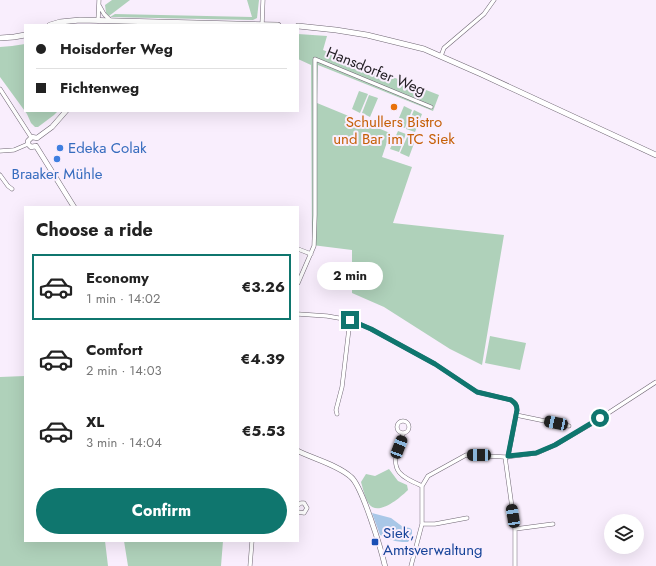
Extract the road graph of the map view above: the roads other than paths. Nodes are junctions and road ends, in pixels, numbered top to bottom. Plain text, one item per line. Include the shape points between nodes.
1 (99, 0) edge
2 (264, 0) edge
3 (494, 0) edge
4 (99, 5) junction
5 (112, 21) junction
6 (98, 23) edge
7 (55, 24) edge
8 (224, 24) edge
9 (262, 24) edge
10 (299, 26) edge
11 (24, 35) edge
12 (0, 38) edge
13 (441, 56) junction
14 (0, 89) edge
15 (431, 107) dead end
16 (65, 112) edge
17 (31, 137) junction
18 (37, 138) junction
19 (28, 144) junction
20 (36, 146) junction
21 (0, 151) edge
22 (656, 155) edge
23 (0, 175) edge
24 (12, 189) dead end
25 (73, 206) edge
26 (299, 249) edge
27 (311, 254) junction
28 (299, 281) edge
29 (299, 314) edge
30 (350, 320) junction
31 (656, 382) edge
32 (336, 414) dead end
33 (516, 415) junction
34 (569, 426) dead end
35 (403, 433) dead end
36 (299, 451) edge
37 (507, 457) junction
38 (422, 486) junction
39 (299, 504) edge
40 (299, 512) edge
41 (467, 518) dead end
42 (422, 524) junction
43 (553, 524) dead end
44 (515, 529) junction
45 (252, 542) edge
46 (250, 566) edge
47 (254, 566) edge
48 (385, 566) edge
49 (411, 566) edge
50 (515, 566) edge

1 - 4 street
2 - 9 street
3 - 13 street via 484,14 444,48
4 - 5 street
4 - 6 street
5 - 6 main road
5 - 8 main road
6 - 7 main road via 70,21
10 - 13 main road via 366,35 424,49
11 - 12 main road
13 - 22 main road
14 - 17 street
15 - 27 street, Hansdorfer Weg via 315,59 316,215
16 - 18 street via 52,127
17 - 18 street
17 - 19 street
18 - 20 street
19 - 20 street
19 - 21 street via 14,150
20 - 25 street
23 - 24 street
26 - 27 street
27 - 28 street, Hansdorfer Weg
29 - 30 street
30 - 32 street
30 - 33 street via 435,364 477,392 511,400 517,406
31 - 37 street via 555,445 536,453
33 - 34 street
33 - 37 street
35 - 38 street via 395,460 396,468 401,475
36 - 48 street via 342,471 354,480 361,493
37 - 38 street via 466,455 428,476
37 - 44 street via 507,478
38 - 42 street
39 - 40 street via 304,503 307,508 304,513
41 - 42 street
42 - 49 street
43 - 44 street
44 - 50 street
45 - 46 street
46 - 47 street

